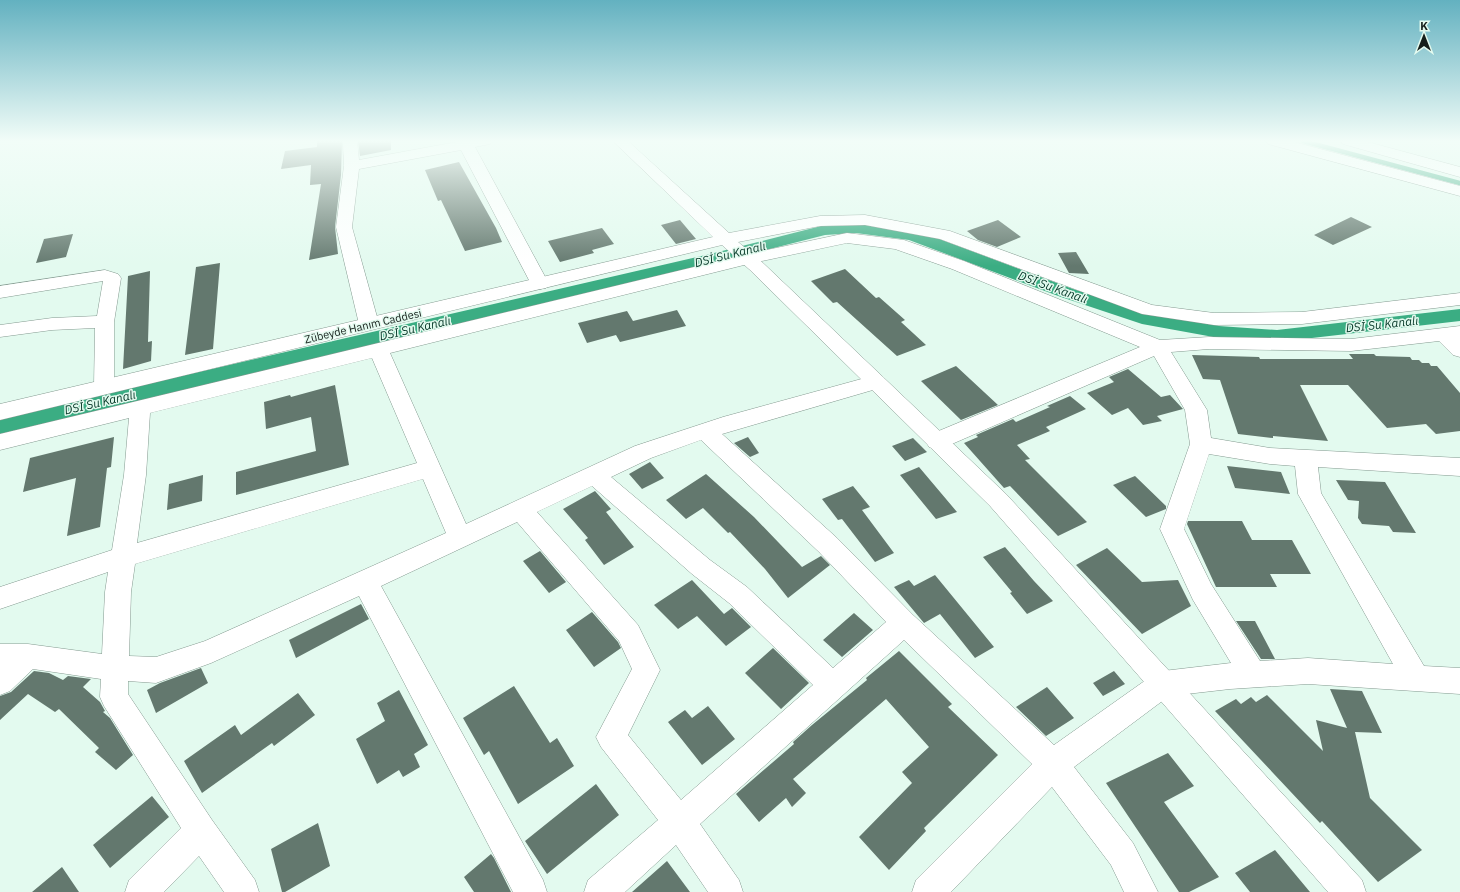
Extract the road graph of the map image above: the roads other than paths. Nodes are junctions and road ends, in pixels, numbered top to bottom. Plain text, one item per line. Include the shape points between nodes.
1 (350, 183) edge
2 (486, 183) edge
3 (665, 183) edge
4 (1429, 183) edge
5 (1460, 191) edge
6 (725, 239) junction
7 (748, 259) junction
8 (540, 284) junction
9 (0, 292) edge
10 (1460, 299) edge
11 (105, 322) junction
12 (368, 324) junction
13 (0, 331) edge
14 (1452, 333) edge
15 (1158, 347) junction
16 (378, 349) junction
17 (1460, 350) edge
18 (876, 382) junction
19 (104, 387) junction
20 (140, 408) junction
21 (0, 412) edge
22 (705, 431) junction
23 (937, 441) junction
24 (0, 442) edge
25 (1202, 444) junction
26 (1305, 458) junction
27 (1460, 467) edge
28 (430, 468) junction
29 (594, 475) junction
30 (520, 509) junction
31 (460, 537) junction
32 (123, 556) junction
33 (365, 582) junction
34 (0, 598) edge
35 (904, 623) junction
36 (0, 656) edge
37 (28, 656) junction
38 (115, 668) junction
39 (1253, 675) junction
40 (1416, 678) junction
41 (1460, 681) edge
42 (0, 682) edge
43 (1163, 684) junction
44 (833, 686) junction
45 (1053, 764) junction
46 (680, 823) junction
47 (200, 831) junction
48 (141, 892) edge
49 (243, 892) edge
50 (532, 892) edge
51 (600, 892) edge
52 (727, 892) edge
53 (928, 892) edge
54 (1142, 892) edge
55 (1350, 892) edge

1 - 12 street via 344,227
2 - 8 street
3 - 6 street
4 - 5 street
6 - 7 street
6 - 8 street, Zübeyde Hanım Caddesi
6 - 10 street, Zübeyde Hanım Caddesi via 820,221 865,220 944,235 1149,310 1214,319 1302,318
7 - 15 street via 847,238 898,244 958,265
7 - 16 street
7 - 18 street
8 - 12 street, Zübeyde Hanım Caddesi
9 - 11 street via 106,275 112,278
11 - 13 street via 84,320
11 - 19 street
12 - 19 street, Zübeyde Hanım Caddesi
14 - 15 street via 1351,345 1209,343
14 - 17 street
15 - 23 street
15 - 25 street via 1196,410
16 - 20 street
16 - 28 street
18 - 22 street
18 - 23 street
19 - 21 street, Zübeyde Hanım Caddesi
20 - 24 street
20 - 32 street
22 - 29 street via 642,452
22 - 35 street via 828,545
23 - 43 street via 998,500
25 - 26 street via 1270,456
25 - 39 street via 1172,530 1202,592
26 - 27 street
26 - 40 street via 1310,494
28 - 31 street
28 - 32 street
29 - 30 street
29 - 44 street via 701,567 738,595
30 - 31 street
30 - 46 street via 629,633 646,670 611,737
31 - 33 street
32 - 34 street
32 - 38 street via 118,592
33 - 38 street via 204,654 156,670
33 - 50 street
35 - 44 street
35 - 45 street
36 - 37 street
37 - 38 street
37 - 42 street
38 - 47 street via 114,698
39 - 40 street via 1308,671
39 - 43 street
40 - 41 street
43 - 45 street
43 - 55 street
44 - 46 street
45 - 53 street
45 - 54 street via 1122,854
46 - 51 street
46 - 52 street
47 - 48 street
47 - 49 street

